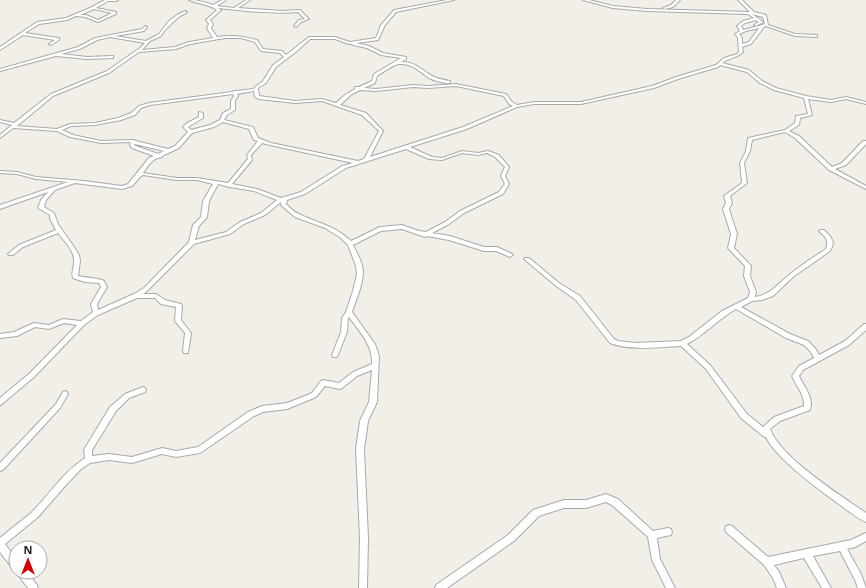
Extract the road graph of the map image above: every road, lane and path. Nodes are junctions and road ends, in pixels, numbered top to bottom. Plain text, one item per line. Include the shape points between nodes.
1 (116, 0) edge
2 (190, 0) edge
3 (224, 0) edge
4 (248, 0) edge
5 (452, 0) edge
6 (585, 0) edge
7 (678, 0) edge
8 (740, 0) edge
9 (672, 6) junction
10 (214, 7) junction
11 (94, 8) junction
12 (234, 9) junction
13 (658, 10) junction
14 (684, 10) junction
15 (185, 12) dead end
16 (751, 13) junction
17 (76, 16) junction
18 (756, 19) junction
19 (296, 26) dead end
20 (764, 26) junction
21 (145, 27) dead end
22 (753, 27) junction
23 (741, 30) junction
24 (23, 34) junction
25 (108, 36) junction
26 (816, 36) dead end
27 (216, 39) junction
28 (147, 42) junction
29 (350, 43) junction
30 (51, 44) dead end
31 (300, 46) junction
32 (741, 46) junction
33 (0, 49) edge
34 (138, 51) junction
35 (282, 52) junction
36 (55, 55) junction
37 (286, 56) junction
38 (112, 58) dead end
39 (396, 64) junction
40 (721, 64) junction
41 (0, 70) edge
42 (456, 85) junction
43 (356, 88) junction
44 (256, 90) junction
45 (234, 92) junction
46 (806, 97) junction
47 (866, 103) edge
48 (337, 105) junction
49 (516, 106) junction
50 (201, 113) dead end
51 (222, 120) junction
52 (0, 121) edge
53 (0, 126) edge
54 (13, 127) junction
55 (58, 130) junction
56 (786, 131) junction
57 (190, 132) junction
58 (0, 137) edge
59 (134, 141) junction
60 (261, 141) junction
61 (865, 142) edge
62 (406, 147) junction
63 (169, 151) junction
64 (160, 156) junction
65 (366, 160) junction
66 (357, 162) junction
67 (831, 169) junction
68 (0, 172) edge
69 (138, 175) junction
70 (77, 181) junction
71 (216, 183) junction
72 (228, 186) junction
73 (866, 188) edge
74 (53, 190) junction
75 (283, 199) junction
76 (0, 207) edge
77 (60, 230) junction
78 (822, 231) dead end
79 (425, 235) junction
80 (192, 243) junction
81 (350, 244) junction
82 (11, 254) dead end
83 (510, 255) dead end
84 (527, 259) dead end
85 (136, 296) junction
86 (750, 299) junction
87 (737, 307) junction
88 (349, 312) junction
89 (96, 313) junction
90 (82, 323) junction
91 (866, 326) edge
92 (0, 336) edge
93 (682, 343) junction
94 (186, 351) dead end
95 (335, 355) dead end
96 (818, 359) junction
97 (376, 365) junction
98 (143, 390) dead end
99 (65, 394) dead end
100 (0, 402) edge
101 (766, 434) junction
102 (89, 460) junction
103 (0, 468) edge
104 (866, 518) edge
105 (729, 529) dead end
106 (668, 532) dead end
107 (652, 535) junction
108 (866, 537) edge
109 (0, 544) edge
110 (842, 546) junction
111 (806, 553) junction
112 (8, 555) edge
113 (767, 562) junction
114 (28, 580) edge
115 (34, 588) edge
116 (363, 588) edge
117 (439, 588) edge
118 (671, 588) edge
119 (782, 588) edge
120 (827, 588) edge
121 (862, 588) edge

1 - 11 street via 107,0
2 - 10 street via 205,2
3 - 10 street
4 - 12 street
5 - 29 street via 395,11 383,25 377,39
6 - 13 street via 613,7
7 - 9 street
8 - 16 street
9 - 13 street
9 - 14 street
10 - 12 street
10 - 27 street via 219,10 208,20 211,24 209,28
11 - 17 street
11 - 17 street via 115,13 98,21
12 - 19 street via 299,11 307,19 300,21
13 - 14 street
14 - 16 street
15 - 28 street via 176,16 162,29 160,35
16 - 18 street
16 - 20 street via 766,17 768,21
17 - 24 street via 42,22
18 - 22 street via 762,23
18 - 23 street via 741,23
20 - 22 street
20 - 26 street via 795,35
20 - 32 street via 750,43
21 - 25 street via 143,30
22 - 23 street
23 - 32 street via 737,34
24 - 30 street via 58,39
24 - 33 street
25 - 28 street
25 - 36 street
27 - 34 street via 189,43 176,48
27 - 35 street via 244,37 256,41 262,50
28 - 34 street
29 - 31 street via 335,38 313,37
29 - 39 street via 382,54 405,58
31 - 35 street
31 - 37 street
32 - 40 street via 740,53 724,59
34 - 54 street via 108,72 52,95
35 - 37 street
36 - 38 street
36 - 41 street
37 - 44 street via 272,68 265,82
39 - 42 street via 412,63 430,76
39 - 43 street via 375,75 374,82
40 - 46 street via 748,72 774,89
40 - 49 street via 660,86 593,101
42 - 43 street via 376,90
42 - 49 street via 505,95 510,103
43 - 48 street
44 - 45 street
44 - 48 street via 259,98 294,102 320,100
45 - 51 street via 236,96 233,100 233,110 225,114
45 - 55 street via 145,105 133,114 118,119 95,124 70,125
46 - 47 street via 834,101 846,98
46 - 56 street via 810,115 798,117 797,124
48 - 65 street via 364,114 381,130
49 - 62 street via 465,128
50 - 57 street via 201,118 185,128
51 - 57 street via 212,126
51 - 60 street via 251,128 254,137
52 - 54 street
53 - 54 street
54 - 55 street
54 - 58 street
55 - 59 street via 100,142
56 - 67 street via 797,137
56 - 86 street via 750,139 748,151 742,162 745,183 727,196 727,212 734,234 731,248 748,266 753,292
57 - 63 street via 182,143
59 - 63 street
59 - 64 street via 133,146 138,149
60 - 66 street
60 - 72 street
61 - 67 street via 844,164
62 - 65 street
62 - 79 street via 432,158 442,159 462,152 488,152 497,156 507,167 504,176 507,184 501,193 462,212
63 - 64 street
64 - 69 street via 148,162
65 - 66 street
66 - 75 street via 338,170 303,193
67 - 73 street
68 - 70 street
69 - 70 street via 130,185 122,188
69 - 71 street via 197,179
70 - 74 street
71 - 72 street
71 - 80 street via 206,201 204,217 196,225
72 - 75 street via 255,190
74 - 76 street
74 - 77 street via 40,206 51,213 53,222
75 - 80 street via 259,217 242,223 228,233
75 - 81 street via 283,204 297,216 327,227
77 - 82 street via 21,246
77 - 89 street via 77,256 75,277 101,281 104,285 94,304
78 - 86 street via 830,240 828,250 791,276 771,294
79 - 81 street via 402,227 386,227
79 - 83 street via 450,238 484,249 497,249
80 - 85 street
81 - 88 street via 360,274
84 - 93 street via 578,298 612,341 636,345
85 - 89 street
85 - 94 street via 156,296 163,302 179,306 178,321 188,332
86 - 87 street
87 - 93 street
87 - 96 street via 788,336 806,343
88 - 95 street
88 - 97 street via 373,346
89 - 90 street
90 - 92 street via 62,321 49,327 34,325 15,334
90 - 100 street via 32,375
91 - 96 street via 847,343
93 - 101 street via 708,367 744,416
96 - 101 street via 801,368 795,376 806,395 807,408 777,419 766,428
97 - 102 street via 355,374 340,386 324,383 314,395 307,398 287,406 262,409 251,414 196,451 176,454 162,451 132,460 109,457
97 - 116 street via 373,402 361,433
98 - 102 street via 127,396 113,409 88,450
99 - 103 street via 58,406
101 - 104 street via 816,484
102 - 109 street via 78,467 35,514
105 - 113 street
106 - 107 street
107 - 117 street via 615,502 606,498 586,504 564,504 536,513 511,538
107 - 118 street via 656,560
108 - 110 street
109 - 112 street
110 - 111 street
110 - 121 street
111 - 113 street
111 - 120 street
113 - 119 street
114 - 115 street

